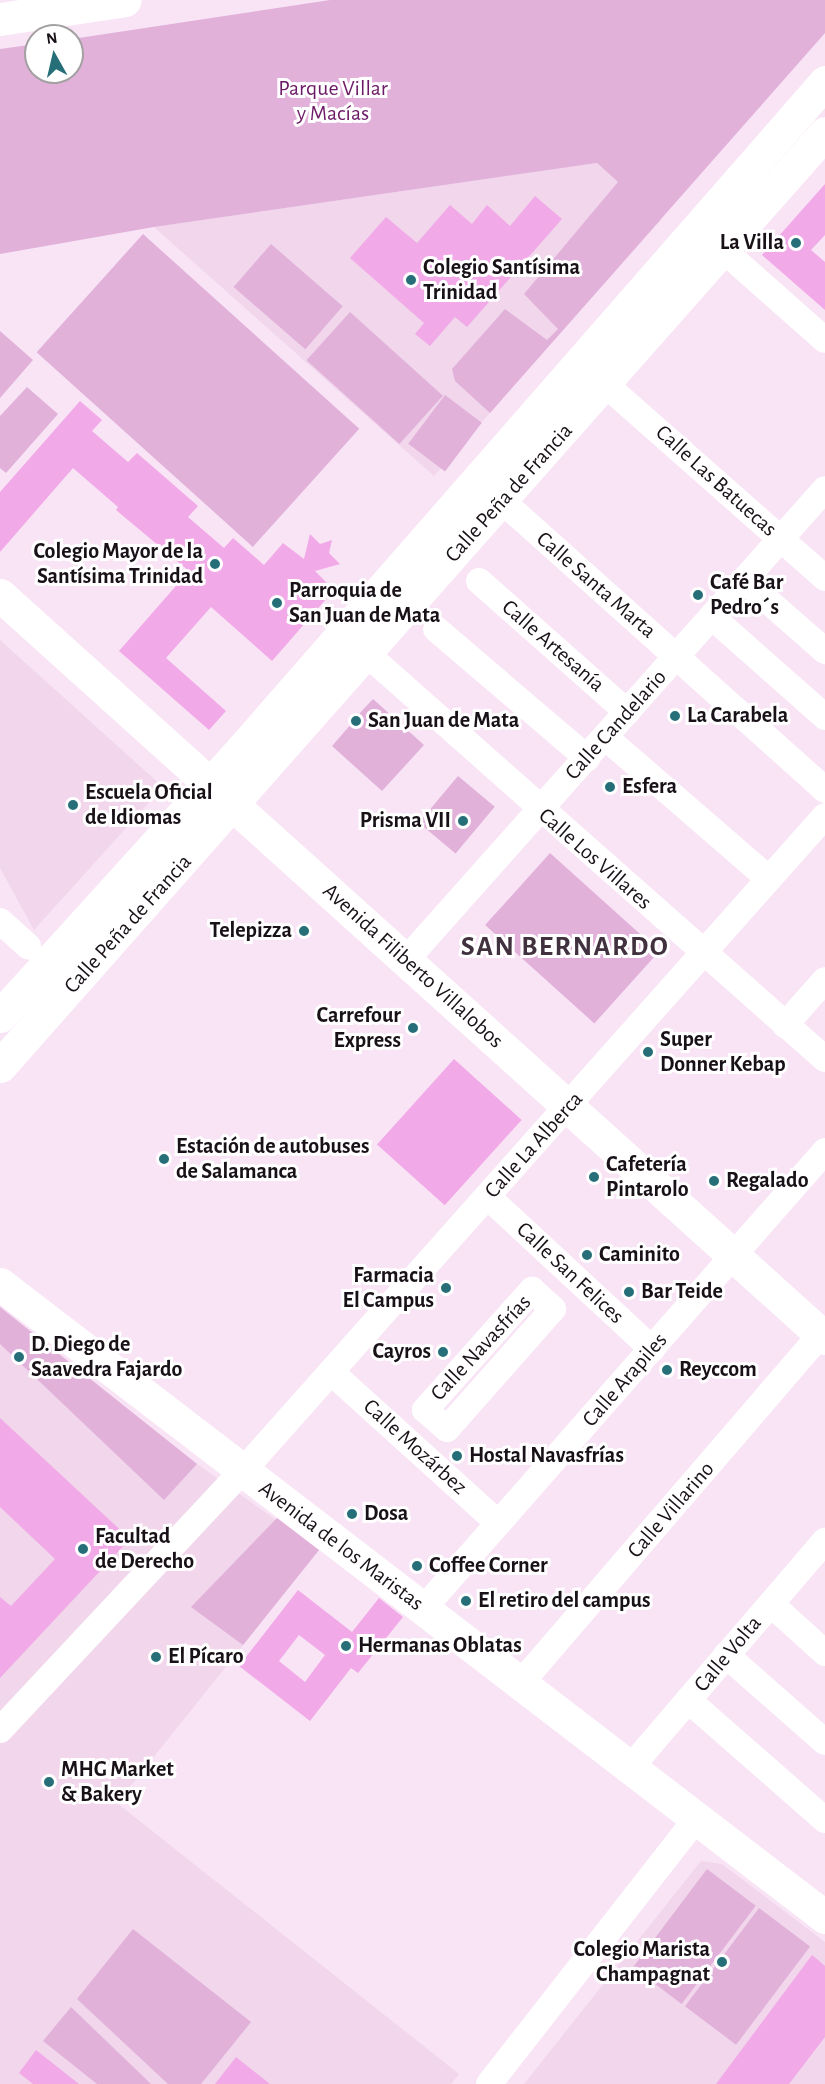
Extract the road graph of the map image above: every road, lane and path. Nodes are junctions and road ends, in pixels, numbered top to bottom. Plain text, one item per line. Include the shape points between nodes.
1 (125, 0) edge
2 (0, 20) edge
3 (825, 82) edge
4 (825, 133) edge
5 (722, 249) junction
6 (825, 340) edge
7 (606, 385) junction
8 (824, 493) edge
9 (501, 500) junction
10 (780, 539) junction
11 (825, 578) edge
12 (744, 580) junction
13 (479, 581) dead end
14 (0, 595) edge
15 (712, 617) junction
16 (435, 629) dead end
17 (825, 651) edge
18 (368, 655) junction
19 (675, 659) junction
20 (627, 712) junction
21 (825, 717) edge
22 (605, 737) junction
23 (586, 758) junction
24 (210, 782) junction
25 (825, 790) edge
26 (235, 805) junction
27 (540, 810) junction
28 (825, 816) edge
29 (769, 879) junction
30 (0, 921) edge
31 (28, 946) dead end
32 (703, 954) junction
33 (406, 960) junction
34 (825, 980) edge
35 (0, 1016) edge
36 (785, 1025) junction
37 (825, 1059) edge
38 (0, 1066) edge
39 (568, 1107) junction
40 (825, 1151) edge
41 (488, 1197) junction
42 (732, 1255) junction
43 (0, 1284) edge
44 (543, 1299) joint
45 (824, 1334) edge
46 (652, 1349) junction
47 (331, 1372) junction
48 (240, 1470) junction
49 (498, 1522) junction
50 (822, 1550) edge
51 (771, 1604) junction
52 (424, 1608) junction
53 (825, 1653) edge
54 (726, 1655) junction
55 (520, 1684) junction
56 (688, 1700) junction
57 (0, 1730) edge
58 (825, 1742) edge
59 (630, 1767) junction
60 (696, 1819) junction
61 (825, 1821) edge
62 (822, 1910) edge
63 (489, 2084) edge

1 - 2 main road
3 - 24 main road, Calle Peña de Francia
4 - 5 main road, Calle Peña de Francia
5 - 6 street
5 - 7 main road, Calle Peña de Francia
7 - 9 main road, Calle Peña de Francia
7 - 10 street, Calle Las Batuecas
8 - 10 street, Calle Candelario
9 - 18 main road, Calle Peña de Francia
9 - 19 street, Calle Santa Marta via 661,641
10 - 11 street, Calle Las Batuecas
10 - 12 street, Calle Candelario
12 - 15 street, Calle Candelario
12 - 17 street
13 - 20 street, Calle Artesanía
14 - 24 main road, Avenida Filiberto Villalobos
15 - 19 street, Calle Candelario
15 - 21 street
16 - 23 street
18 - 26 main road, Calle Peña de Francia
18 - 27 street, Calle Los Villares
19 - 20 street, Calle Candelario
19 - 25 street, Calle Santa Marta
20 - 22 street, Calle Candelario
22 - 23 street, Calle Candelario
22 - 29 street
23 - 27 street, Calle Candelario
24 - 26 main road, Avenida Filiberto Villalobos
24 - 35 main road, Calle Peña de Francia
26 - 33 main road, Avenida Filiberto Villalobos
26 - 38 main road, Calle Peña de Francia
27 - 32 street, Calle Los Villares
27 - 33 street, Calle Candelario
28 - 29 street, Calle La Alberca
29 - 32 street, Calle La Alberca
30 - 31 street
32 - 36 street, Calle Los Villares
32 - 39 street, Calle La Alberca
33 - 39 main road, Avenida Filiberto Villalobos
34 - 36 street
36 - 37 street, Calle Los Villares
39 - 41 street, Calle La Alberca
39 - 42 main road, Avenida Filiberto Villalobos
40 - 42 street, Calle Arapiles
41 - 46 street, Calle San Felices
41 - 47 street, Calle La Alberca
42 - 45 main road, Avenida Filiberto Villalobos
42 - 46 street, Calle Arapiles
43 - 48 main road, Avenida de los Maristas
44 - 44 street, Calle Navasfrías via 532,1290 425,1410 447,1429 553,1309
45 - 55 street, Calle Villarino
46 - 49 street, Calle Arapiles
47 - 48 street, Calle La Alberca
47 - 49 street, Calle Mozárbez
48 - 52 main road, Avenida de los Maristas
48 - 57 street, Calle La Alberca
49 - 52 street, Calle Arapiles
50 - 51 street, Calle Volta
51 - 53 street
51 - 54 street, Calle Volta
52 - 55 main road, Avenida de los Maristas
54 - 56 street, Calle Volta
54 - 58 street
55 - 59 main road, Avenida de los Maristas
56 - 59 street, Calle Volta
56 - 61 street
59 - 60 main road, Avenida de los Maristas
60 - 62 main road, Avenida de los Maristas
60 - 63 street

